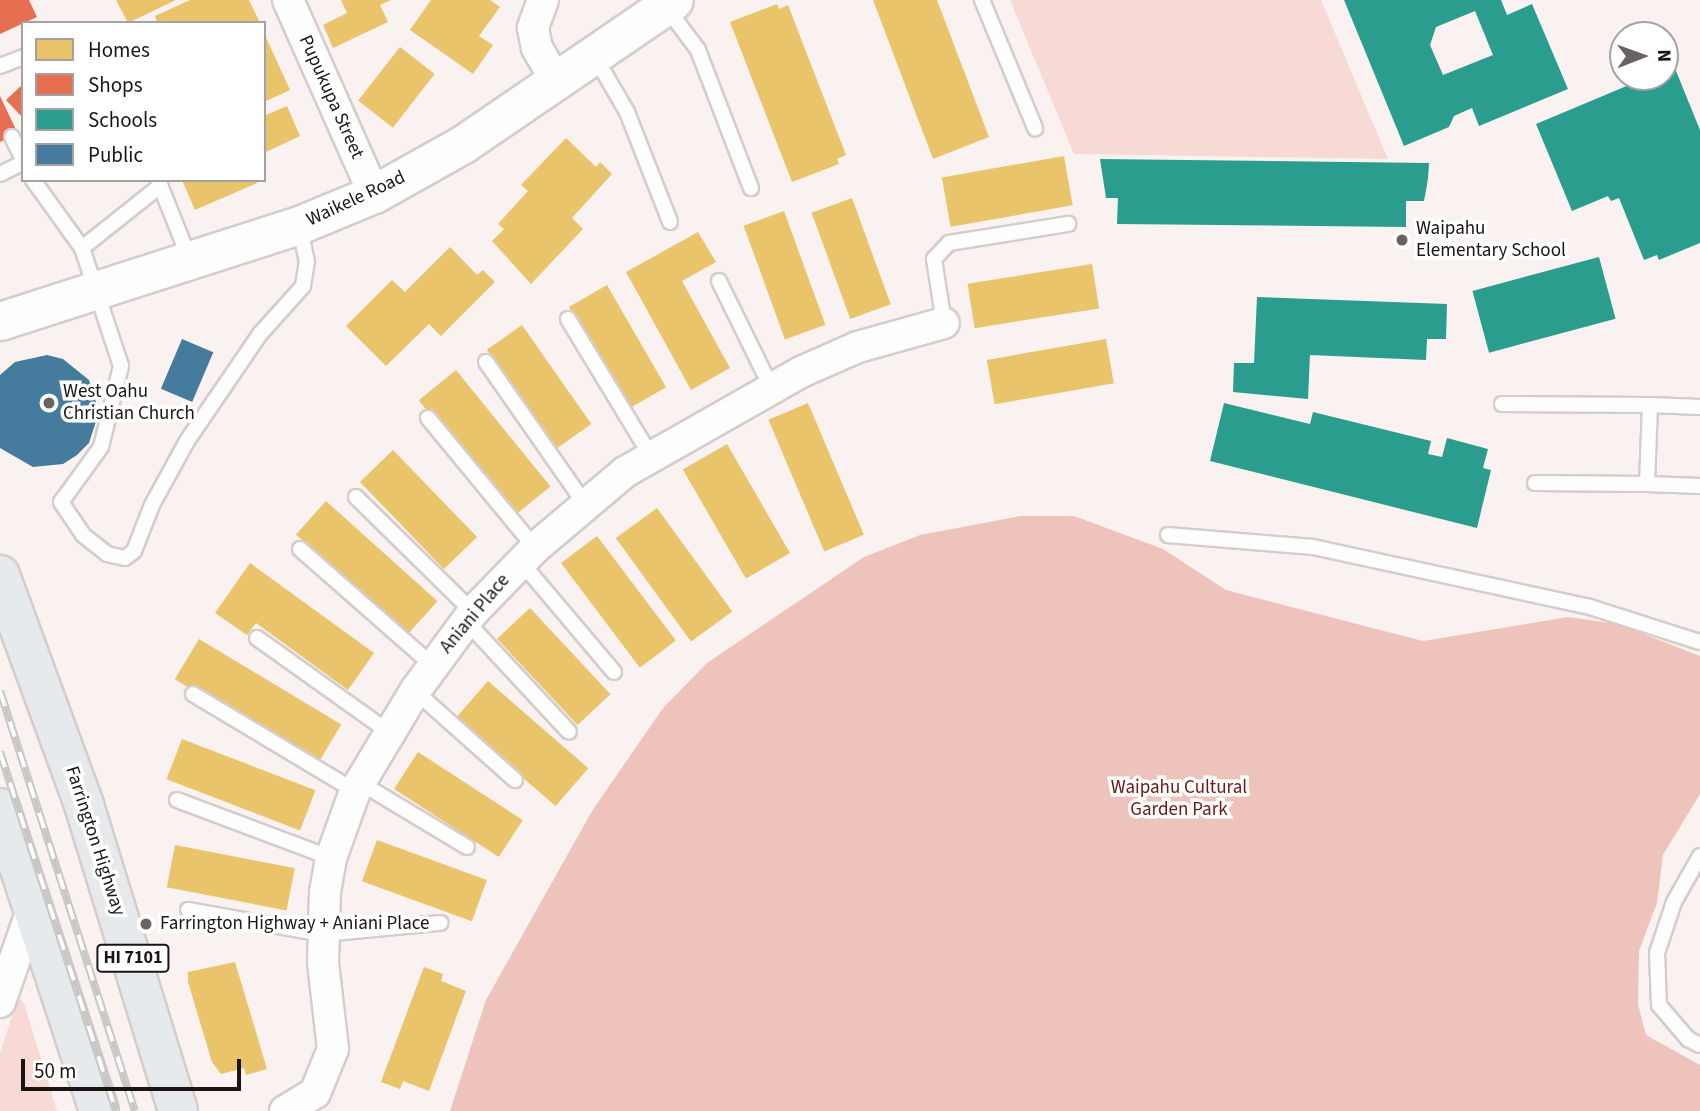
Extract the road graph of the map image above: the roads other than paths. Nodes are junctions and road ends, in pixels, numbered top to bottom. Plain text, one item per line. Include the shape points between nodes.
1 (288, 0) edge
2 (543, 0) edge
3 (982, 0) edge
4 (670, 3) edge
5 (594, 55) junction
6 (21, 58) edge
7 (0, 66) edge
8 (556, 81) junction
9 (1035, 128) dead end
10 (12, 136) dead end
11 (21, 156) edge
12 (21, 162) edge
13 (0, 174) edge
14 (39, 183) edge
15 (159, 183) edge
16 (751, 188) dead end
17 (373, 194) junction
18 (670, 222) dead end
19 (1068, 224) dead end
20 (299, 225) junction
21 (82, 248) junction
22 (191, 261) junction
23 (719, 281) dead end
24 (97, 291) junction
25 (568, 319) dead end
26 (0, 321) edge
27 (944, 323) joint
28 (486, 362) dead end
29 (771, 387) junction
30 (1502, 404) dead end
31 (1650, 405) junction
32 (1700, 407) edge
33 (428, 418) dead end
34 (651, 456) junction
35 (1535, 483) dead end
36 (1647, 484) junction
37 (1700, 486) edge
38 (356, 497) dead end
39 (585, 504) junction
40 (1168, 535) dead end
41 (300, 549) dead end
42 (528, 555) junction
43 (0, 575) edge
44 (470, 616) junction
45 (257, 638) dead end
46 (1700, 642) edge
47 (433, 666) junction
48 (614, 672) dead end
49 (415, 691) junction
50 (193, 694) dead end
51 (389, 732) junction
52 (569, 732) dead end
53 (515, 780) dead end
54 (357, 787) junction
55 (177, 800) dead end
56 (0, 808) edge
57 (467, 847) dead end
58 (1700, 856) edge
59 (331, 858) junction
60 (34, 904) junction
61 (188, 911) dead end
62 (440, 923) dead end
63 (323, 934) junction
64 (0, 1002) edge
65 (1700, 1045) edge
66 (99, 1111) edge
67 (178, 1111) edge
68 (285, 1111) edge

1 - 17 street, Pupukupa Street
2 - 8 street via 533,28 537,48
3 - 9 lane
4 - 5 street, Waikele Road
4 - 16 lane via 698,50
5 - 8 street, Waikele Road
5 - 18 lane via 626,112
6 - 7 lane
8 - 17 street, Waikele Road via 464,144
10 - 11 lane
12 - 13 lane
14 - 21 lane
15 - 21 lane
15 - 22 lane
17 - 20 street, Waikele Road
19 - 27 lane via 949,243 934,259
20 - 22 street, Waikele Road
20 - 24 lane via 307,262 303,286 260,334 187,441 152,505 134,551 125,558 107,554 83,536 61,502 101,447 121,366
21 - 24 lane
22 - 24 street, Waikele Road
23 - 29 lane
24 - 26 street, Waikele Road
25 - 34 lane
27 - 29 street, Aniani Place via 858,347
28 - 39 lane
29 - 34 street, Aniani Place
30 - 31 lane
31 - 32 lane
31 - 36 lane
33 - 42 lane
34 - 39 street, Aniani Place
35 - 36 lane
36 - 37 lane
38 - 44 lane
39 - 42 street, Aniani Place
40 - 46 lane via 1313,547 1590,607
41 - 47 lane
42 - 44 street, Aniani Place
42 - 48 lane
43 - 67 main road, Farrington Highway / HI 7101 via 84,805
44 - 47 street, Aniani Place
44 - 52 lane
45 - 51 lane
47 - 49 street, Aniani Place
49 - 51 street, Aniani Place
49 - 53 lane
50 - 54 lane
51 - 54 street, Aniani Place
54 - 57 lane
54 - 59 street, Aniani Place
55 - 59 lane
56 - 60 main road
58 - 65 lane via 1674,902 1657,953 1659,1005 1688,1039
59 - 63 street, Aniani Place
60 - 64 street
60 - 66 main road
61 - 63 lane
62 - 63 lane
63 - 68 street, Aniani Place via 333,1049 316,1093

